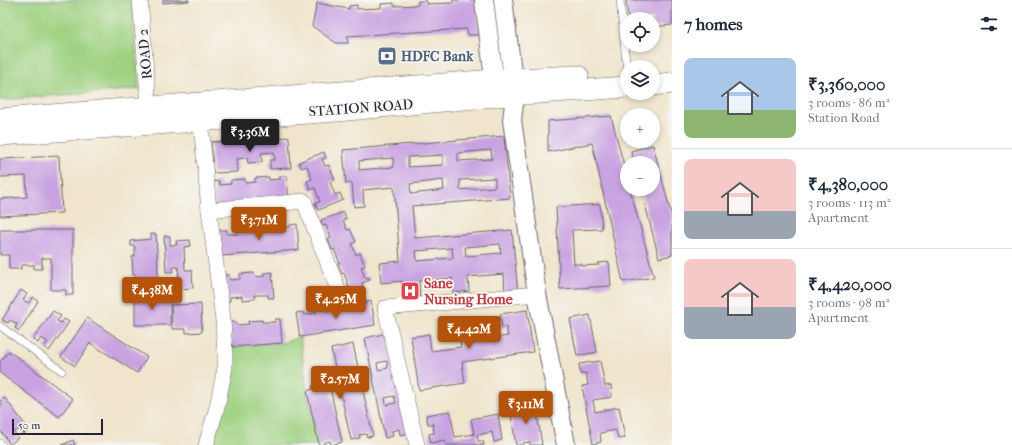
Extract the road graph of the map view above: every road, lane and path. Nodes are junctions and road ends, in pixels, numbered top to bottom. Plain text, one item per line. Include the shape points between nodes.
1 (140, 0) edge
2 (484, 0) edge
3 (502, 0) edge
4 (620, 0) edge
5 (626, 60) edge
6 (672, 70) edge
7 (660, 71) edge
8 (620, 74) edge
9 (672, 83) edge
10 (660, 84) edge
11 (620, 86) edge
12 (505, 88) junction
13 (200, 112) junction
14 (150, 115) junction
15 (0, 119) edge
16 (51, 123) junction
17 (0, 135) edge
18 (209, 210) junction
19 (338, 292) dead end
20 (536, 294) junction
21 (0, 326) edge
22 (62, 371) dead end
23 (206, 445) edge
24 (417, 445) edge
25 (566, 445) edge

1 - 14 street, ROAD 2
2 - 12 street
3 - 12 street
4 - 5 lane
6 - 7 main road
8 - 12 main road, STATION ROAD
9 - 10 main road
11 - 12 main road, STATION ROAD
12 - 13 main road, STATION ROAD
12 - 20 street via 512,120
13 - 14 main road, STATION ROAD
13 - 18 street
14 - 16 main road, STATION ROAD
15 - 16 main road, STATION ROAD
16 - 17 main road, STATION ROAD
18 - 19 street via 304,201
18 - 23 street via 223,320 225,368
20 - 24 street via 385,308
20 - 25 street
21 - 22 lane

